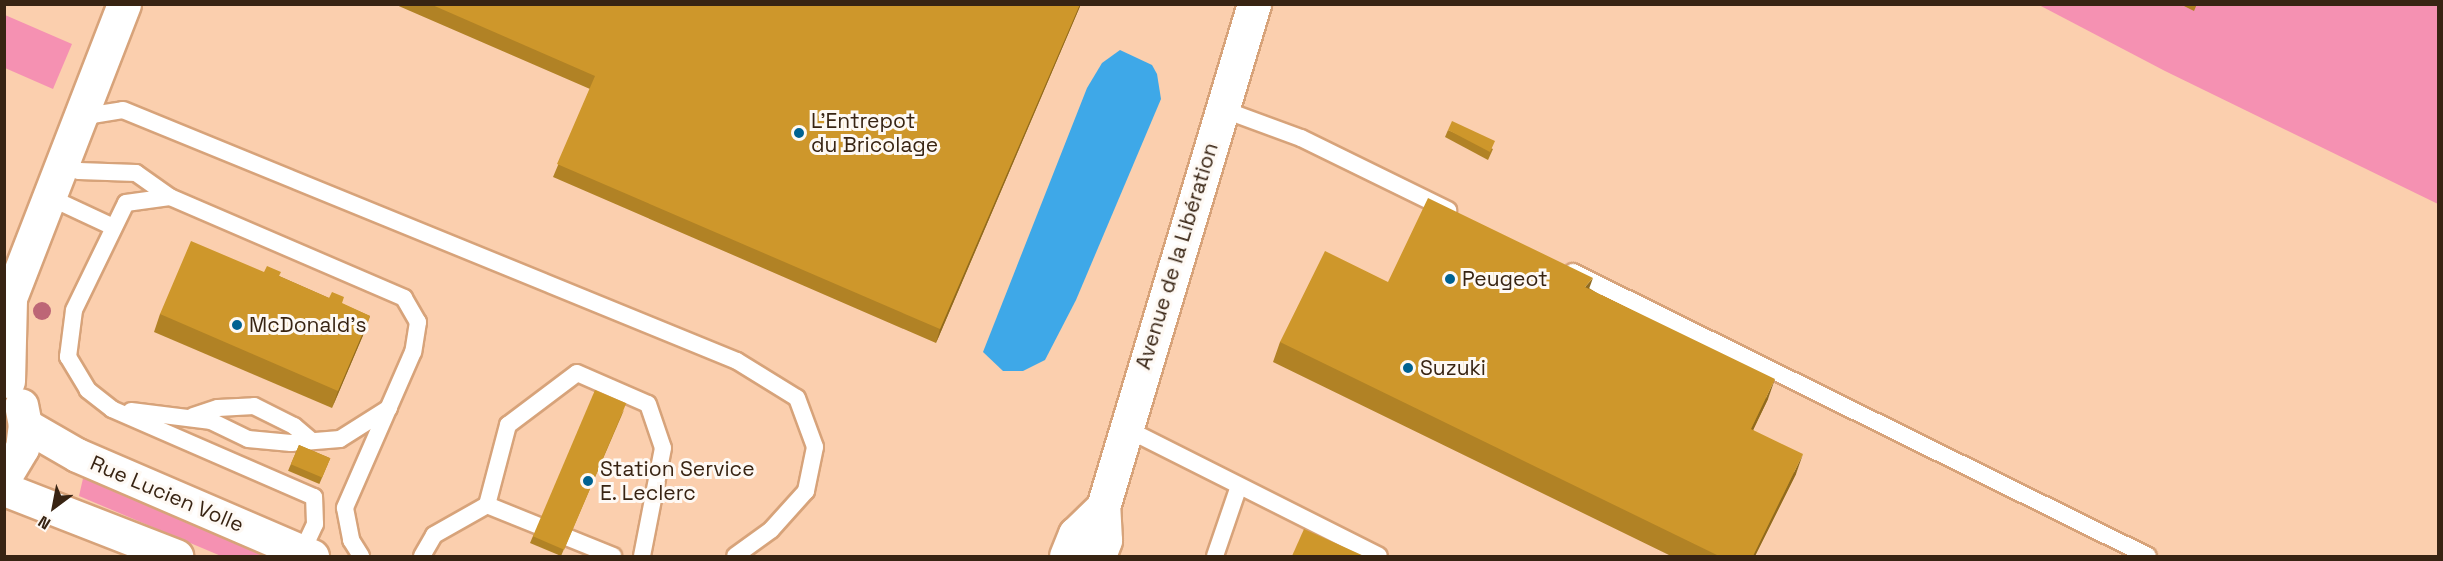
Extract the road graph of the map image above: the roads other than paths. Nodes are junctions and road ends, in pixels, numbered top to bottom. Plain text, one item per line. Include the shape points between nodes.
1 (124, 4) edge
2 (1254, 4) edge
3 (1222, 109) junction
4 (66, 154) junction
5 (170, 196) junction
6 (49, 197) junction
7 (1462, 218) edge
8 (113, 227) junction
9 (1559, 265) edge
10 (7, 300) edge
11 (6, 380) edge
12 (388, 408) junction
13 (112, 409) junction
14 (187, 418) junction
15 (25, 425) junction
16 (1125, 428) junction
17 (312, 441) junction
18 (4, 478) edge
19 (1239, 486) junction
20 (4, 489) edge
21 (487, 505) junction
22 (1102, 507) junction
23 (307, 554) edge
24 (176, 556) edge
25 (361, 556) edge
26 (422, 556) edge
27 (613, 556) edge
28 (642, 556) edge
29 (735, 556) edge
30 (1066, 556) edge
31 (1099, 556) edge
32 (1215, 556) edge
33 (1378, 556) edge
34 (2148, 556) edge

1 - 4 street
2 - 3 street, Avenue de la Libération
3 - 7 lane via 1302,138
3 - 16 street, Avenue de la Libération
4 - 5 lane via 79,171 136,173
4 - 6 street
4 - 29 lane via 92,115 123,110 736,361 796,398 814,447 806,491 771,530
5 - 8 lane via 126,203
5 - 12 lane via 404,298 418,322 413,352
6 - 8 lane
6 - 10 street
8 - 13 lane via 74,310 68,357 88,390
9 - 34 lane
10 - 11 street
11 - 15 street via 21,403
12 - 17 lane via 340,439
12 - 25 lane via 345,508 351,540
13 - 14 lane
13 - 23 lane via 314,496 315,524
14 - 17 lane via 211,421 248,439
14 - 17 lane via 218,408 254,406 294,426
15 - 18 street via 22,448
15 - 23 street, Rue Lucien Volle via 77,455
16 - 19 lane
16 - 22 street, Avenue de la Libération
19 - 32 lane
19 - 33 lane
20 - 24 street
21 - 26 lane via 434,535
21 - 27 lane
21 - 28 lane via 508,425 577,373 648,404 663,447
22 - 30 street, Avenue de la Libération via 1075,534
22 - 31 street, Avenue de la Libération via 1105,540

